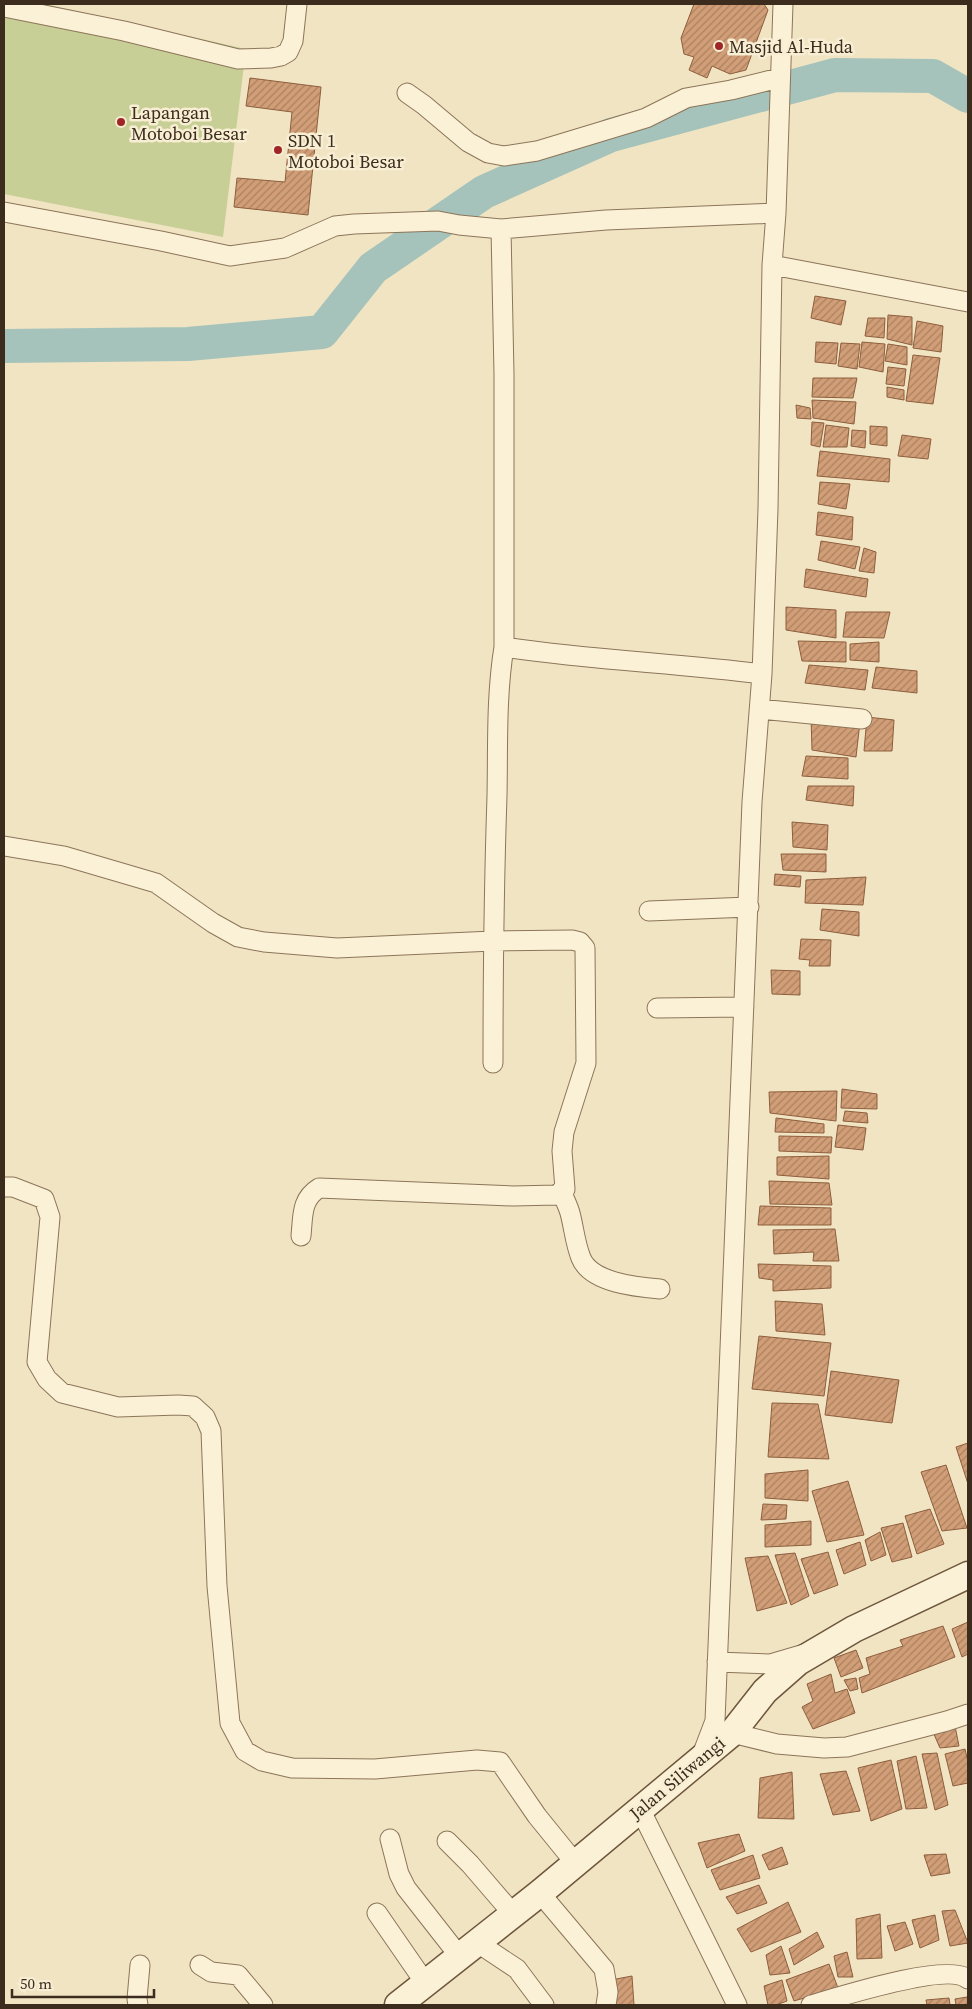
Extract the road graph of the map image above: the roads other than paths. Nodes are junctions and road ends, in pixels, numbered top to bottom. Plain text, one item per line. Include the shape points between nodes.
1 (297, 4) edge
2 (783, 4) edge
3 (4, 7) edge
4 (779, 87) junction
5 (407, 93) dead end
6 (4, 212) edge
7 (776, 213) junction
8 (501, 229) junction
9 (772, 265) junction
10 (968, 302) edge
11 (504, 648) junction
12 (762, 674) junction
13 (760, 709) junction
14 (862, 719) dead end
15 (4, 846) edge
16 (749, 907) junction
17 (649, 911) dead end
18 (493, 941) junction
19 (744, 1007) junction
20 (658, 1008) dead end
21 (493, 1063) dead end
22 (4, 1187) edge
23 (561, 1191) junction
24 (301, 1236) dead end
25 (660, 1289) dead end
26 (968, 1575) edge
27 (814, 1652) junction
28 (717, 1662) junction
29 (968, 1714) edge
30 (732, 1732) junction
31 (700, 1758) junction
32 (646, 1804) junction
33 (390, 1839) dead end
34 (447, 1841) dead end
35 (576, 1864) junction
36 (540, 1893) junction
37 (377, 1913) dead end
38 (513, 1914) junction
39 (469, 1950) junction
40 (140, 1965) dead end
41 (200, 1965) dead end
42 (968, 1979) edge
43 (426, 1984) junction
44 (138, 2005) edge
45 (263, 2005) edge
46 (398, 2005) edge
47 (544, 2005) edge
48 (606, 2005) edge
49 (737, 2005) edge
50 (811, 2005) edge

1 - 3 street via 293,41 288,52 271,58 238,59 124,31
2 - 4 street
4 - 5 street via 731,90 686,98 646,118 537,151 504,156 488,153 468,142
4 - 7 street
6 - 8 street via 161,240 230,256 285,248 336,226 354,224 438,221
7 - 8 street via 606,220
7 - 9 street
8 - 11 street
9 - 10 street
9 - 12 street
11 - 12 street
11 - 18 street via 500,681
12 - 13 street
13 - 14 street
13 - 16 street via 752,802
15 - 18 street via 64,856 156,883 213,923 238,936 264,942 337,948
16 - 17 street
16 - 19 street
18 - 21 street
18 - 23 street via 572,940 585,948 586,1063 564,1132 565,1189
19 - 20 street
19 - 28 street
22 - 35 street via 13,1187 44,1199 50,1218 37,1362 47,1379 62,1393 118,1407 193,1406 205,1417 211,1431 216,1586 230,1723 245,1751 262,1761 292,1768 375,1769 477,1760 500,1762
23 - 24 street via 557,1195 513,1196 319,1188 310,1194 305,1205
23 - 25 street via 587,1268 631,1287
26 - 27 main road, Jalan Siliwangi
27 - 28 street via 770,1664
27 - 30 main road, Jalan Siliwangi via 765,1691
28 - 31 street via 715,1721
29 - 30 street via 847,1747 785,1744
30 - 31 main road, Jalan Siliwangi
31 - 32 main road, Jalan Siliwangi
32 - 35 main road, Jalan Siliwangi
32 - 49 street
33 - 39 street via 406,1888
34 - 38 street
35 - 36 main road, Jalan Siliwangi
36 - 38 main road, Jalan Siliwangi
36 - 48 street via 604,1969 608,1992
37 - 43 street
38 - 39 main road, Jalan Siliwangi
39 - 43 main road, Jalan Siliwangi
39 - 47 street via 517,1969
40 - 44 street
41 - 45 street via 211,1972 238,1975
42 - 50 street via 938,1974
43 - 46 main road, Jalan Siliwangi

